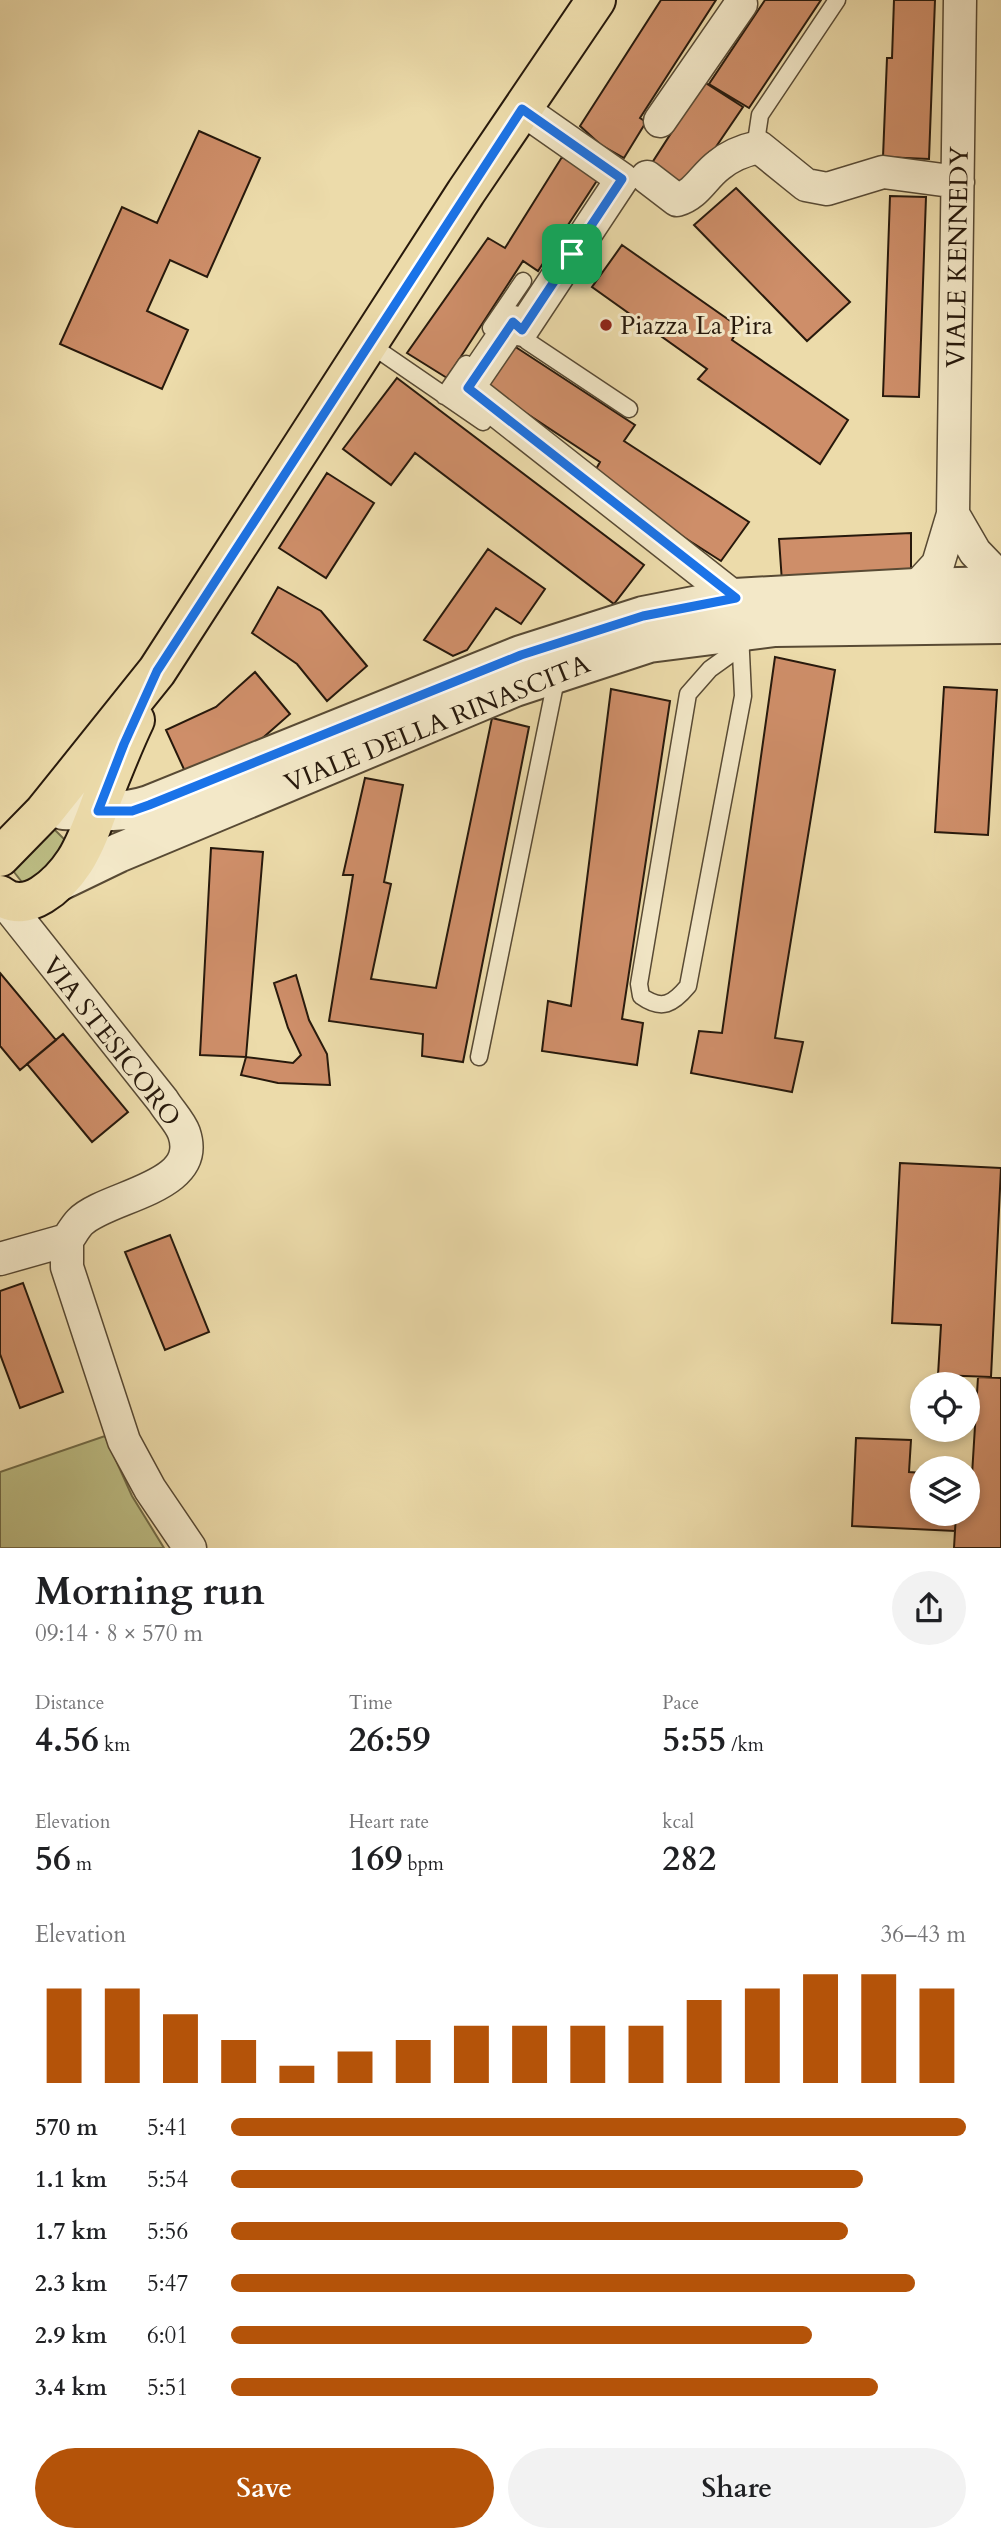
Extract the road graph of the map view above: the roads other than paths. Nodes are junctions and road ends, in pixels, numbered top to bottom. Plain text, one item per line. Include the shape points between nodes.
1 (596, 0) edge
2 (837, 0) edge
3 (960, 0) edge
4 (741, 4) dead end
5 (522, 109) junction
6 (660, 121) dead end
7 (759, 146) junction
8 (647, 177) dead end
9 (958, 182) junction
10 (523, 281) dead end
11 (522, 330) junction
12 (369, 344) junction
13 (444, 396) junction
14 (629, 409) dead end
15 (483, 422) dead end
16 (953, 514) junction
17 (1001, 579) edge
18 (1001, 586) edge
19 (916, 588) junction
20 (1001, 624) edge
21 (739, 625) junction
22 (157, 671) junction
23 (557, 673) junction
24 (124, 744) junction
25 (172, 796) junction
26 (72, 820) junction
27 (0, 857) edge
28 (58, 882) junction
29 (7, 905) edge
30 (478, 1057) dead end
31 (67, 1240) junction
32 (0, 1259) edge
33 (190, 1548) edge

1 - 5 main road
2 - 7 lane via 761,115
3 - 9 street, VIALE KENNEDY
4 - 6 street
5 - 11 street via 622,179
5 - 12 main road
7 - 8 street via 718,165 689,197 677,200
7 - 9 street via 806,185 827,189 883,172
9 - 16 street, VIALE KENNEDY
10 - 13 lane
11 - 14 lane via 527,341
11 - 21 street via 513,322 468,388
12 - 13 lane
12 - 22 main road
13 - 15 lane
16 - 17 street via 975,552
16 - 19 street, VIALE KENNEDY via 938,564
18 - 19 street, VIALE DELLA RINASCITA
19 - 21 street, VIALE DELLA RINASCITA
20 - 21 street, VIALE DELLA RINASCITA
21 - 21 lane via 688,694 639,984 642,996 660,1005 678,998 688,986 743,696
21 - 23 street, VIALE DELLA RINASCITA via 649,643
21 - 25 street, VIALE DELLA RINASCITA via 643,616 521,655
22 - 24 main road
22 - 26 main road
23 - 28 street, VIALE DELLA RINASCITA
23 - 30 lane
24 - 25 street via 124,764 137,788
24 - 26 main road
25 - 26 street, VIALE DELLA RINASCITA via 132,811
26 - 27 main road
26 - 28 main road via 74,862
28 - 29 main road
29 - 31 street, VIA STESICORO via 184,1133 185,1157 174,1174 80,1222
31 - 32 street
31 - 33 street via 66,1267 124,1441

